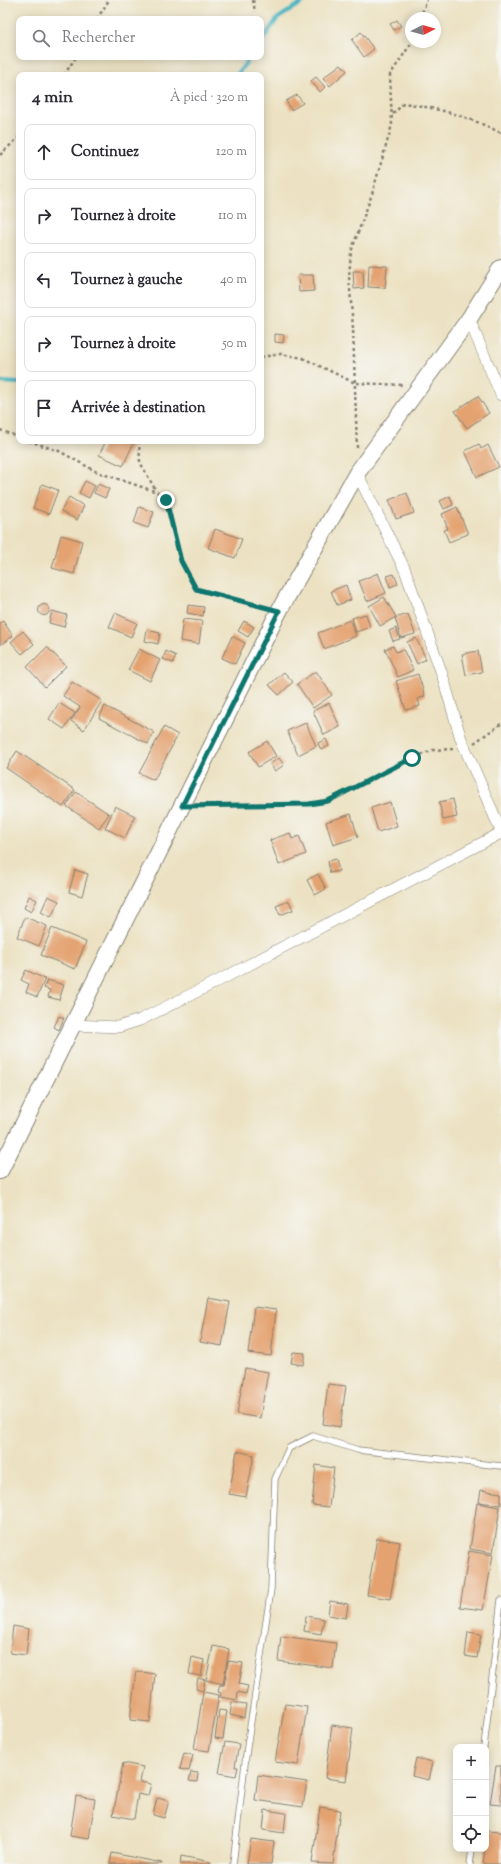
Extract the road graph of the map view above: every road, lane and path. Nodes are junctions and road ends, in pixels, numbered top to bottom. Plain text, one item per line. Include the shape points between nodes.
1 (109, 0) edge
2 (253, 0) edge
3 (427, 0) edge
4 (255, 12) dead end
5 (422, 12) edge
6 (99, 16) edge
7 (408, 48) edge
8 (74, 60) edge
9 (66, 72) edge
10 (392, 114) junction
11 (501, 133) edge
12 (16, 140) edge
13 (0, 156) edge
14 (501, 268) edge
15 (469, 319) junction
16 (264, 357) edge
17 (355, 383) junction
18 (420, 386) junction
19 (501, 395) edge
20 (0, 430) edge
21 (16, 437) edge
22 (38, 444) edge
23 (139, 444) edge
24 (357, 450) dead end
25 (357, 472) junction
26 (156, 492) junction
27 (279, 611) junction
28 (501, 724) edge
29 (465, 749) junction
30 (182, 806) junction
31 (501, 832) edge
32 (73, 1025) junction
33 (0, 1171) edge
34 (501, 1466) edge
35 (501, 1600) edge
36 (484, 1744) edge
37 (472, 1852) edge
38 (233, 1864) edge
39 (470, 1864) edge

1 - 6 path
2 - 4 path
3 - 5 path
7 - 10 path via 390,75
8 - 9 path
10 - 11 path via 404,103 438,109 475,120
10 - 17 path via 386,150 351,252 349,277
12 - 13 path
14 - 15 main road
15 - 18 main road
15 - 19 street
16 - 17 path via 281,354 303,358
17 - 18 path
17 - 24 path
18 - 25 main road
20 - 21 path
22 - 26 path via 59,451 97,472
23 - 26 path via 140,462
25 - 27 main road
25 - 29 street via 406,570
26 - 27 path via 166,500 181,561 196,589
27 - 30 main road
28 - 29 path
29 - 30 path via 432,750 328,801 309,804
29 - 31 street
30 - 32 main road
31 - 32 street via 140,1020 118,1027
32 - 33 main road
34 - 38 lane via 358,1450 313,1436 289,1448 275,1479 271,1589 247,1747
35 - 36 lane
37 - 39 lane

